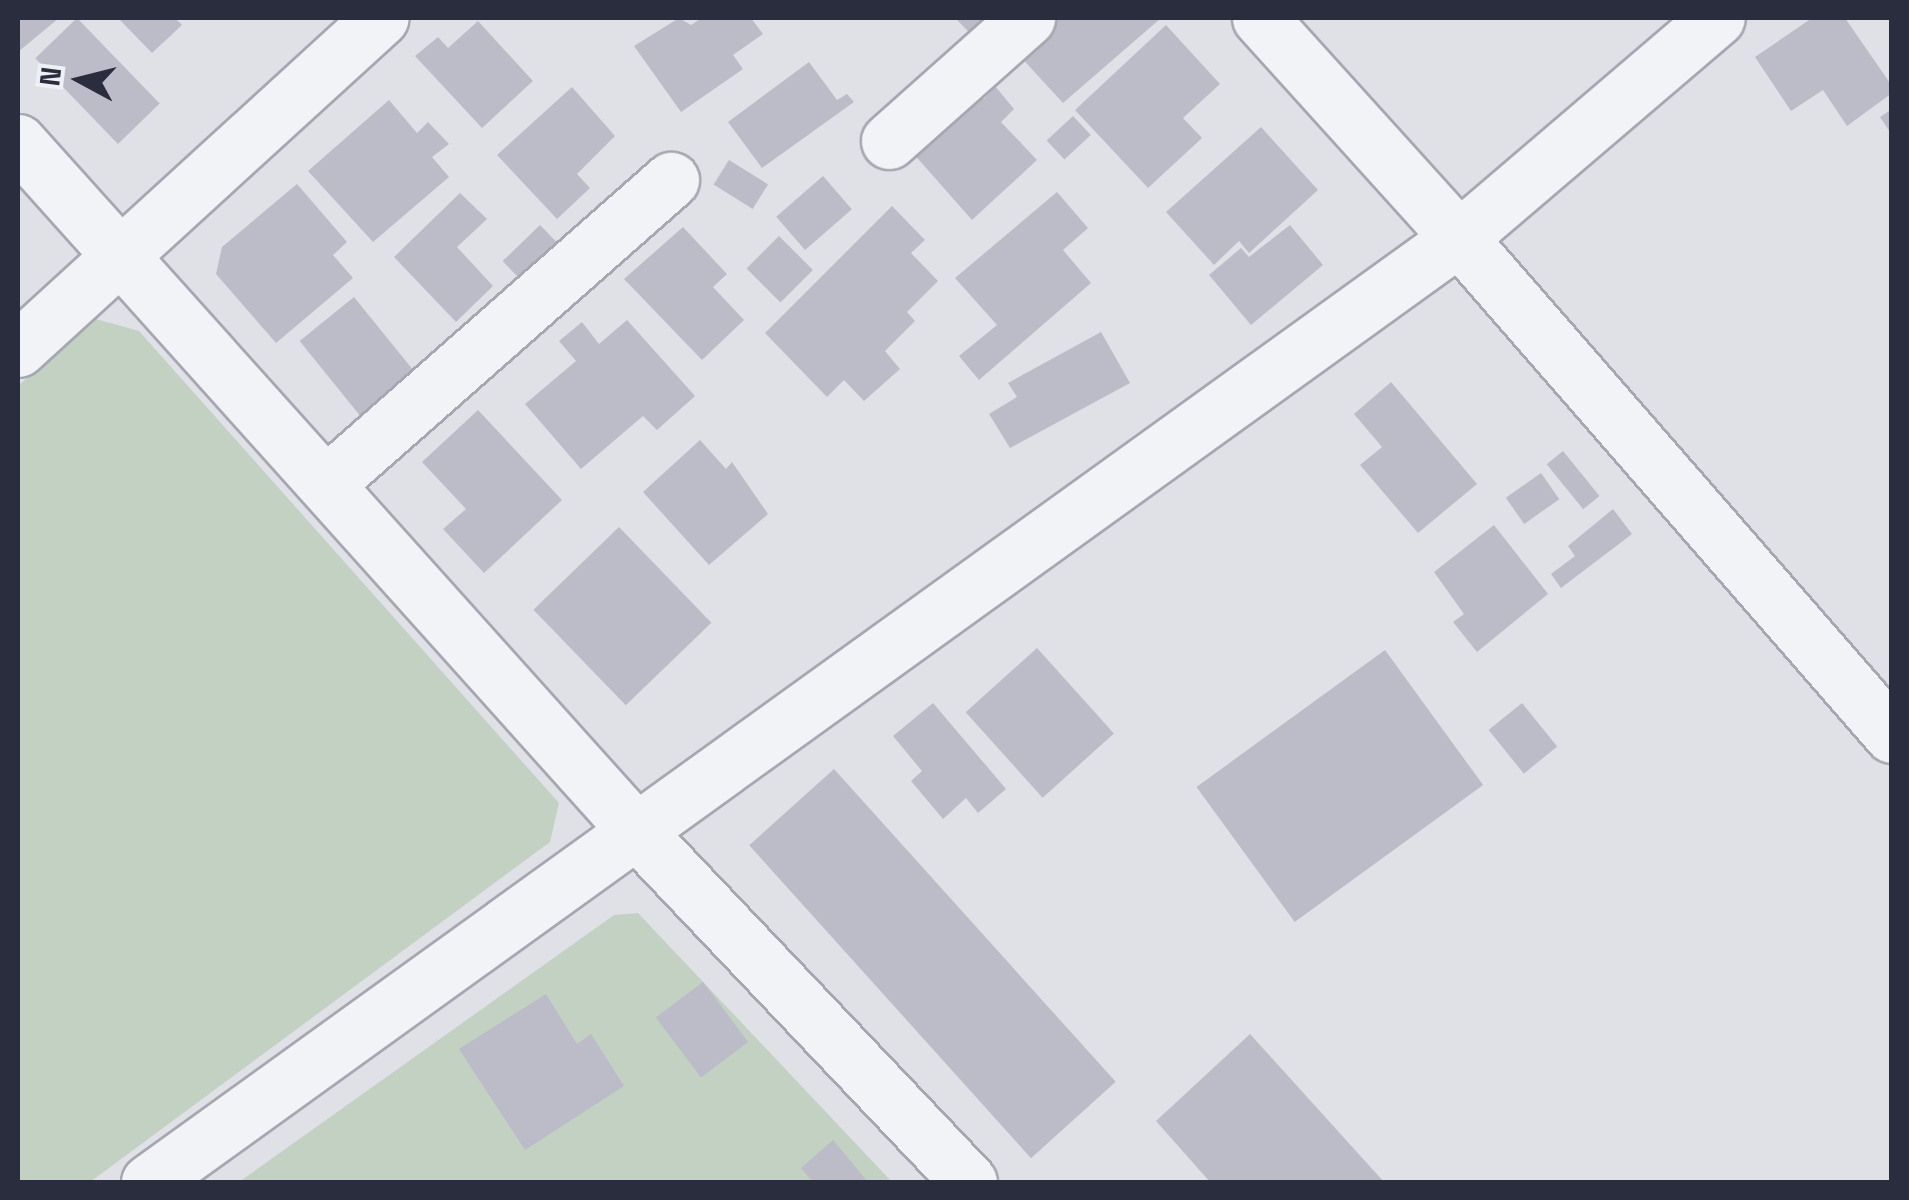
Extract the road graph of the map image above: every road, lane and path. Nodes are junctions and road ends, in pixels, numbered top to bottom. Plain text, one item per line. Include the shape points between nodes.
1 (381, 18) edge
2 (1027, 18) edge
3 (1260, 18) edge
4 (1716, 18) edge
5 (889, 141) dead end
6 (18, 142) edge
7 (671, 180) dead end
8 (1459, 238) junction
9 (120, 254) junction
10 (18, 349) edge
11 (326, 484) junction
12 (1892, 735) edge
13 (637, 832) junction
14 (148, 1182) edge
15 (969, 1182) edge

1 - 9 street
2 - 5 street
3 - 8 street
4 - 8 street
6 - 9 street
7 - 11 street
8 - 12 street
8 - 13 street
9 - 10 street
9 - 11 street
11 - 13 street
13 - 14 street
13 - 15 street

